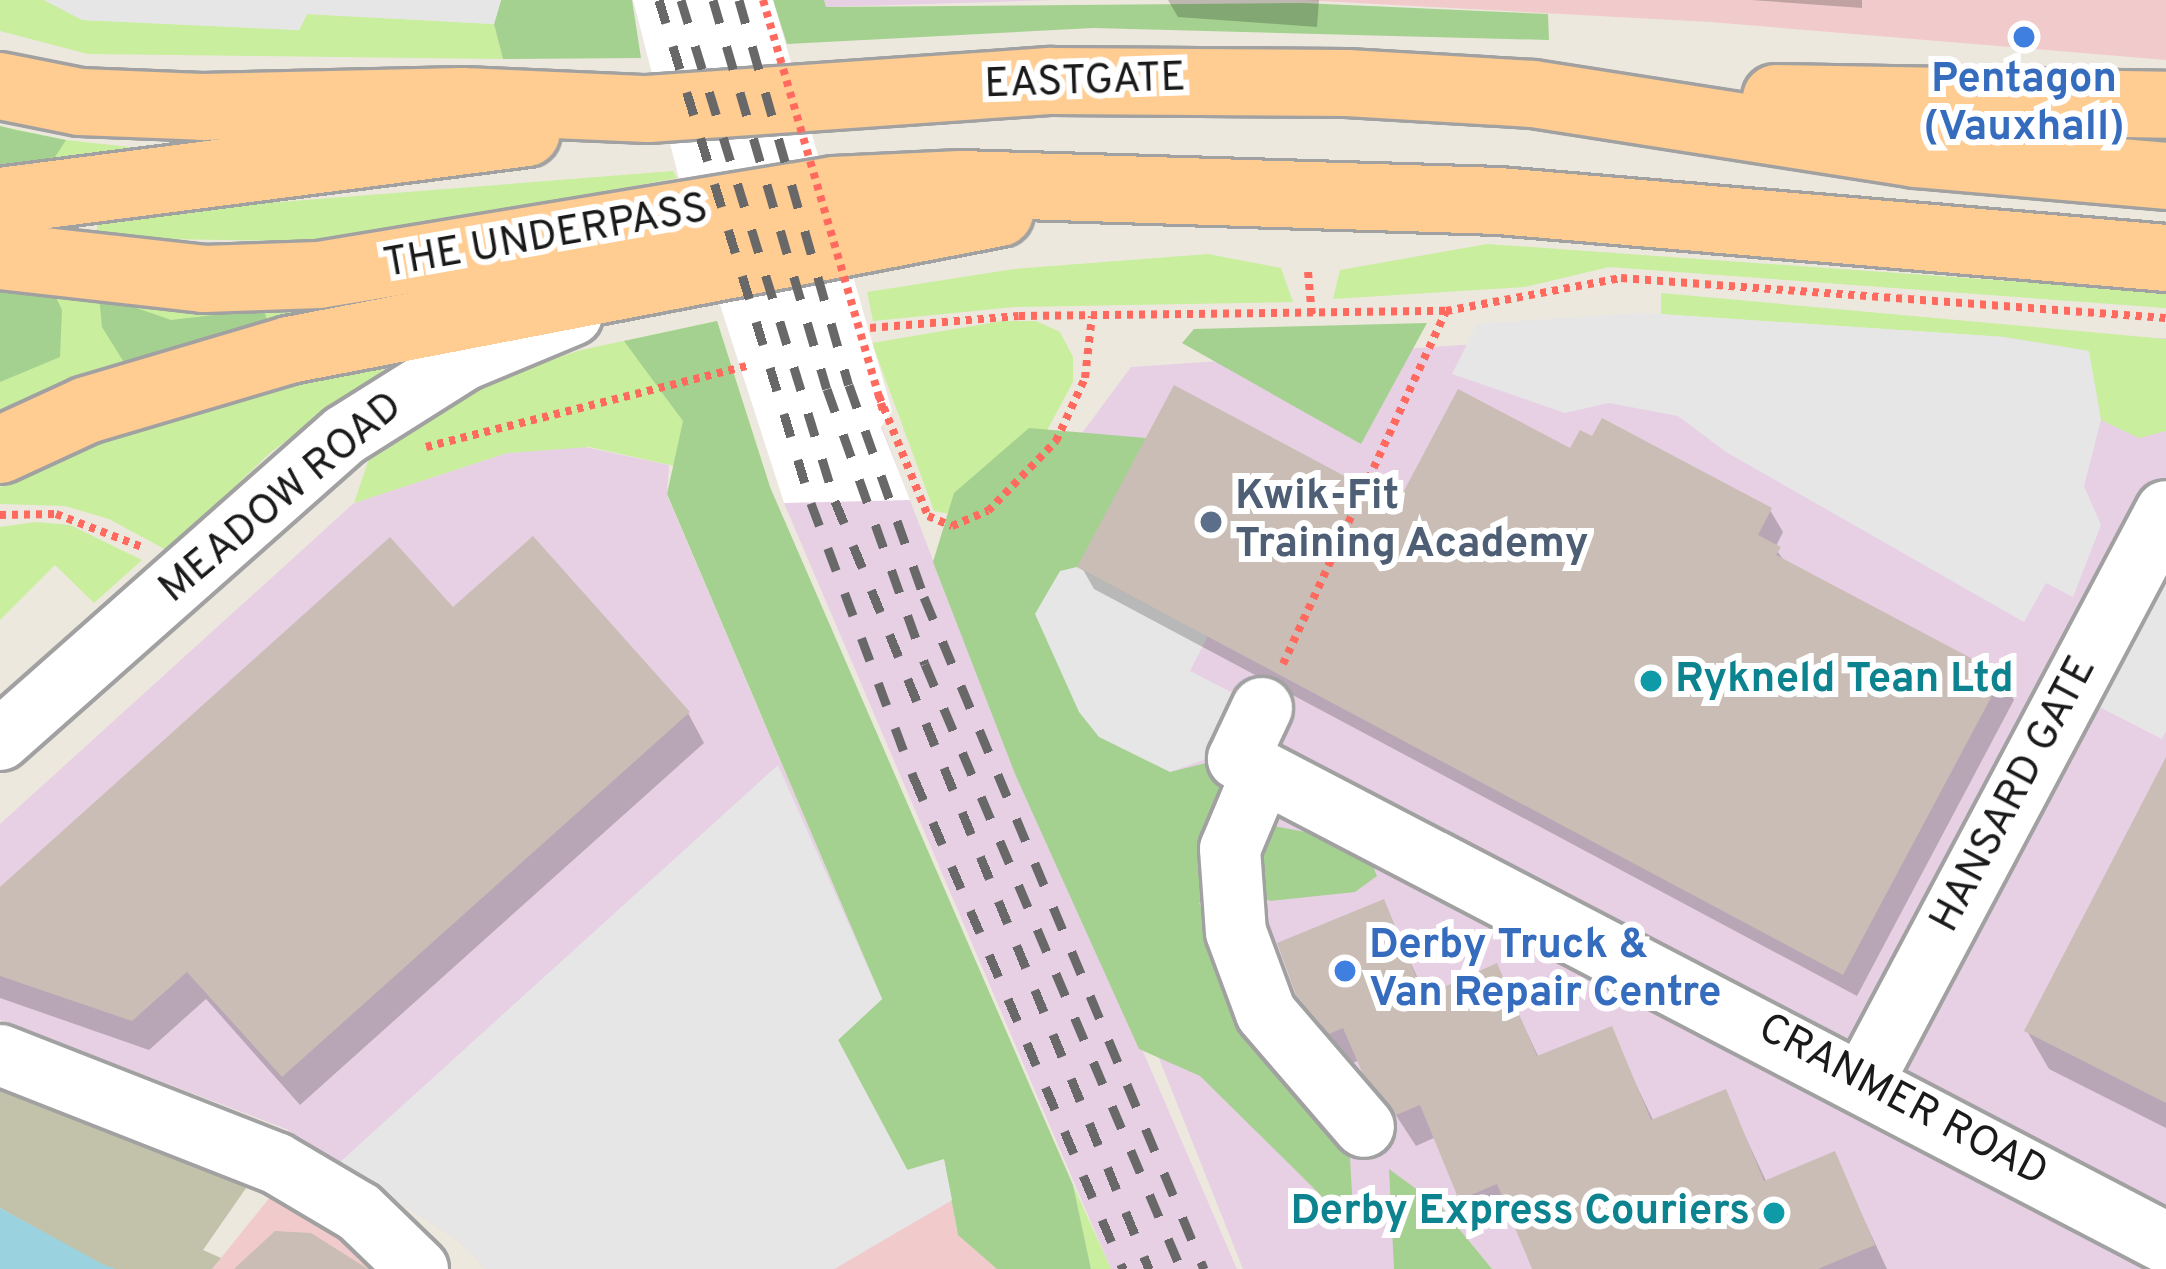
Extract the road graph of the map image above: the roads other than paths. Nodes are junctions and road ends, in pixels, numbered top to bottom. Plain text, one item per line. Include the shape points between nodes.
1 (0, 86) edge
2 (1532, 94) junction
3 (2166, 105) edge
4 (648, 109) junction
5 (2166, 176) edge
6 (1092, 193) junction
7 (0, 201) edge
8 (0, 256) edge
9 (2166, 258) edge
10 (662, 281) junction
11 (0, 450) edge
12 (2166, 511) edge
13 (1262, 708) road end
14 (0, 740) edge
15 (1262, 772) junction
16 (0, 1055) edge
17 (1864, 1080) junction
18 (1364, 1127) dead end
19 (2166, 1243) edge
20 (418, 1269) edge

1 - 4 main road, EASTGATE via 80,102 202,107 462,100
2 - 3 main road
2 - 4 main road, EASTGATE via 1250,79 1052,81
2 - 5 main road, EASTGATE via 1915,154
4 - 7 main road via 418,150
6 - 8 main road, THE UNDERPASS via 961,184 834,190 319,275 184,278
6 - 9 main road via 1499,201
6 - 10 main road
10 - 11 main road via 289,350 87,410
10 - 14 street, MEADOW ROAD via 496,343 392,402
12 - 17 street, HANSARD GATE
13 - 15 street via 1238,759
15 - 17 street, CRANMER ROAD
15 - 18 street via 1230,849 1236,932 1266,1013
16 - 20 street via 276,1163 358,1212
17 - 19 street, CRANMER ROAD

